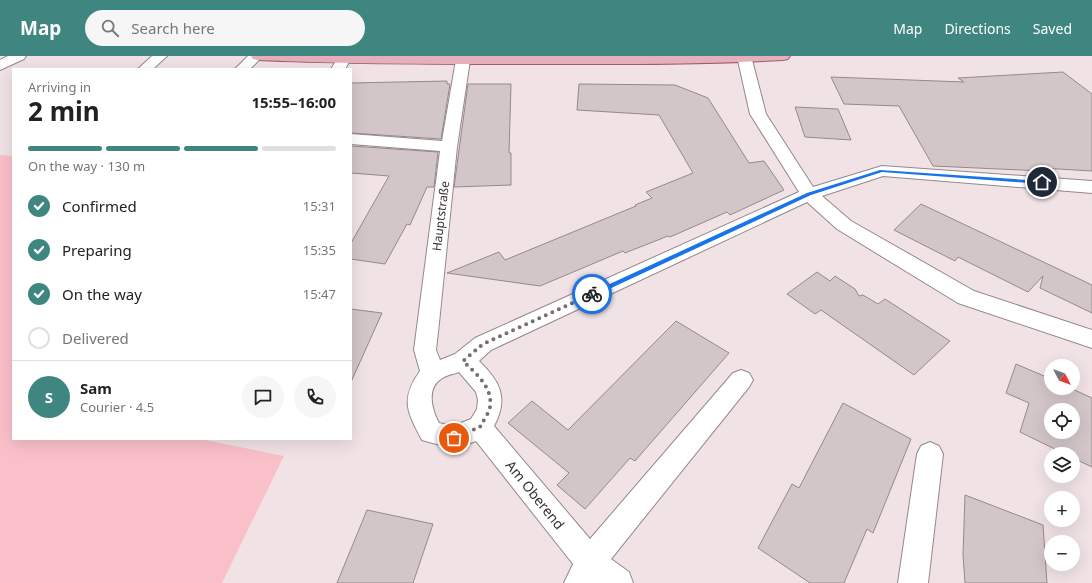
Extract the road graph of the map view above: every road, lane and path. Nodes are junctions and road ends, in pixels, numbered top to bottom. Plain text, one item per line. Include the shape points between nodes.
1 (19, 56) edge
2 (160, 56) edge
3 (257, 56) edge
4 (783, 56) edge
5 (289, 57) edge
6 (744, 57) edge
7 (391, 58) edge
8 (463, 60) junction
9 (341, 64) edge
10 (0, 66) edge
11 (146, 68) edge
12 (243, 68) edge
13 (352, 139) edge
14 (449, 147) junction
15 (1092, 187) edge
16 (809, 194) junction
17 (1092, 339) edge
18 (463, 361) junction
19 (432, 372) junction
20 (741, 380) dead end
21 (480, 427) junction
22 (930, 454) dead end
23 (584, 573) edge
24 (618, 583) edge
25 (913, 583) edge

1 - 10 street
2 - 11 street
3 - 5 main road
3 - 12 street
4 - 6 main road
5 - 9 main road
6 - 8 main road
6 - 16 street via 758,114
7 - 8 main road
7 - 9 main road
8 - 14 street, Hauptstraße
13 - 14 street
14 - 19 street, Hauptstraße via 425,350
15 - 16 street via 882,171
16 - 17 street via 844,225 966,297
16 - 18 street via 483,344
18 - 19 street
18 - 21 street via 489,392 490,408
19 - 21 street via 421,388 419,402 423,418 431,432 454,438
20 - 23 street
21 - 23 street, Am Oberend
22 - 25 street
23 - 24 street, Am Oberend

